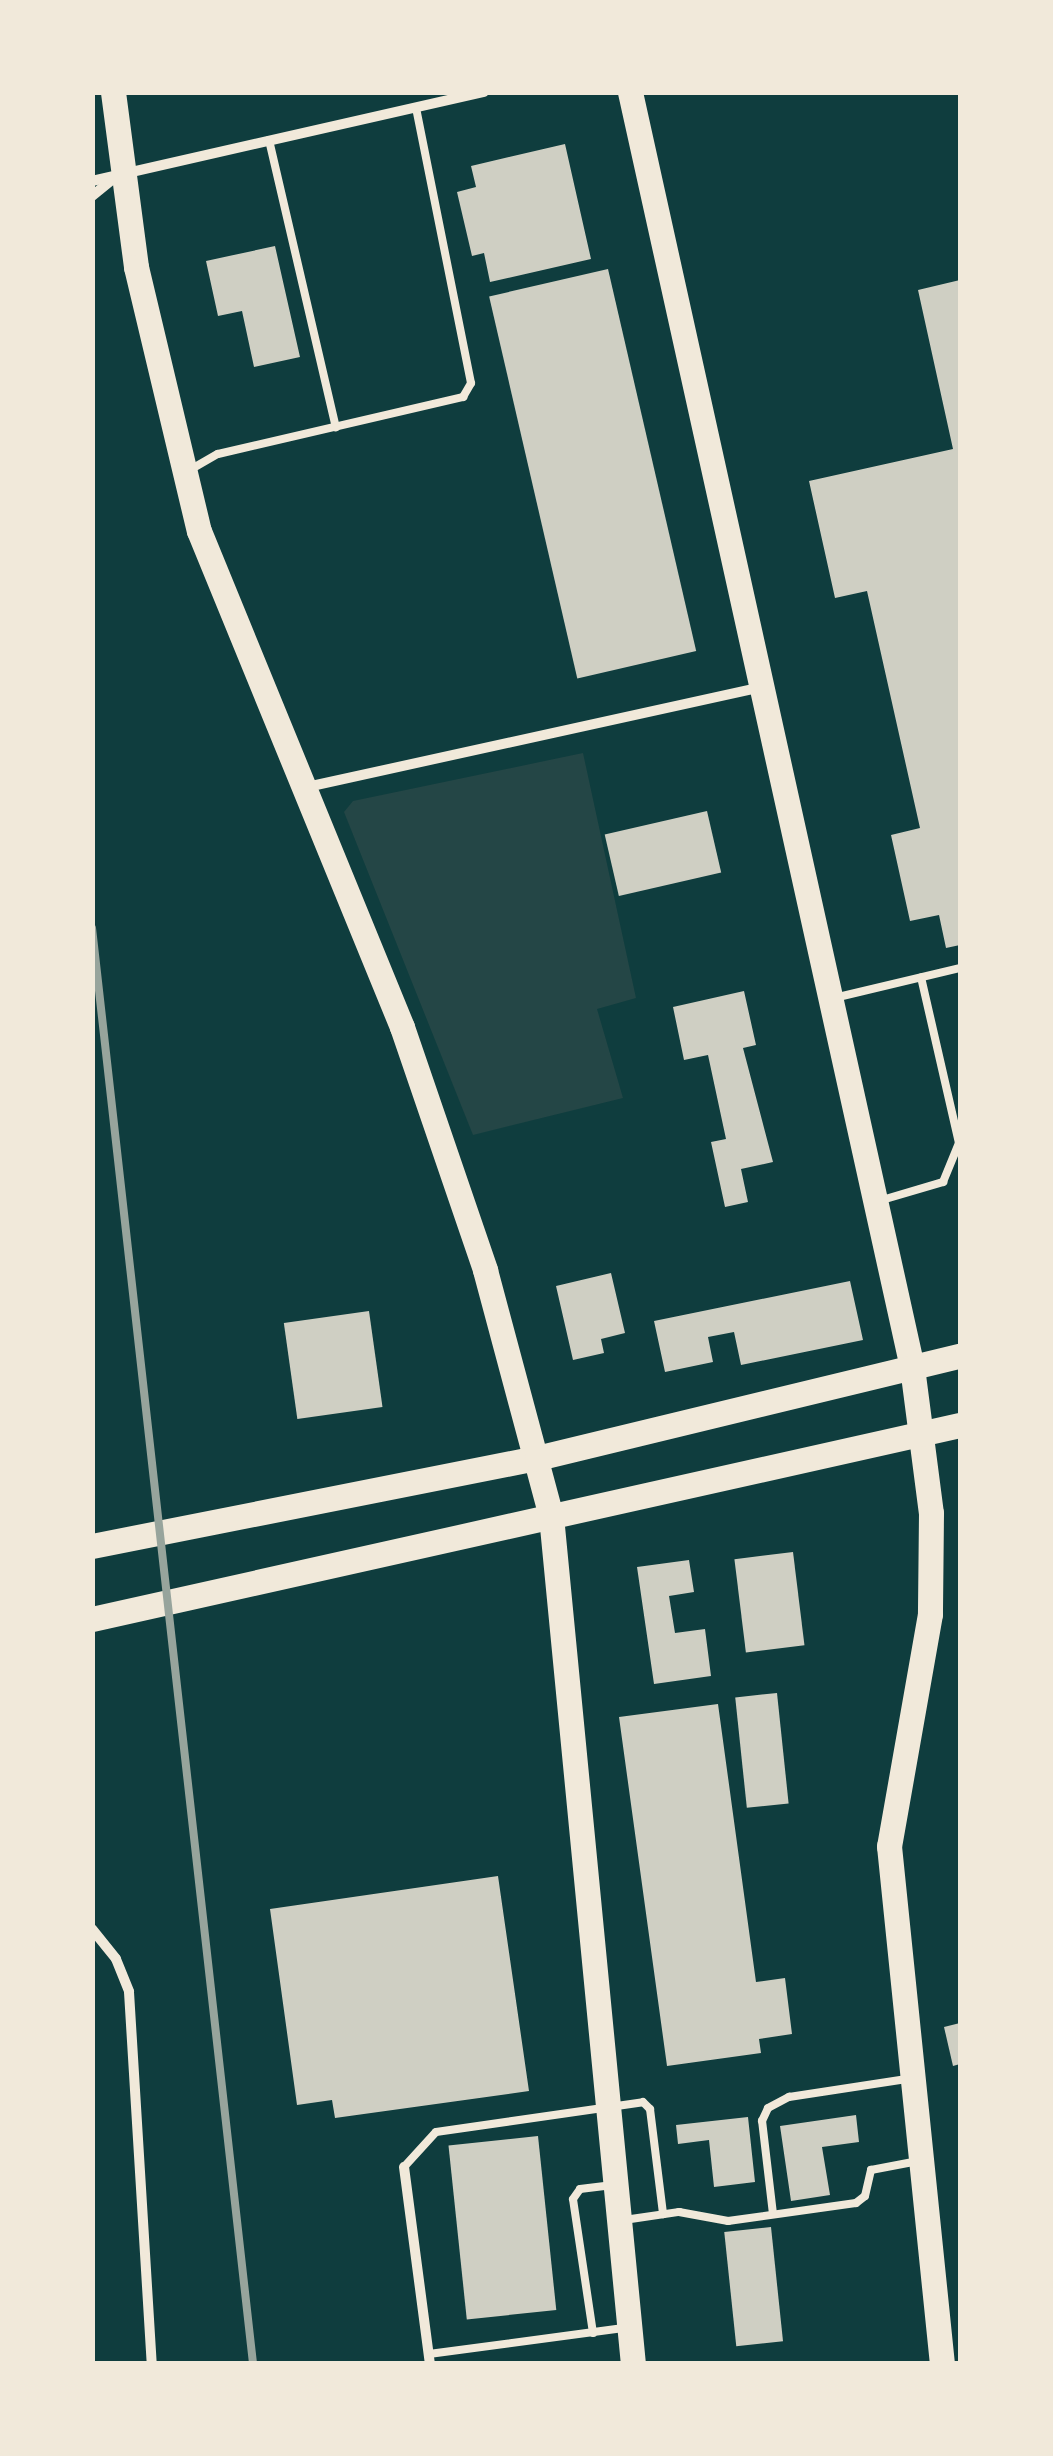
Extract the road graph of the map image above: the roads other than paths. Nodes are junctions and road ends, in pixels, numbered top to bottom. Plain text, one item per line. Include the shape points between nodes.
1 (113, 92) edge
2 (484, 92) edge
3 (630, 92) edge
4 (416, 107) junction
5 (269, 140) junction
6 (122, 172) junction
7 (92, 181) edge
8 (92, 196) edge
9 (336, 427) junction
10 (184, 473) junction
11 (760, 688) junction
12 (301, 788) junction
13 (960, 968) edge
14 (921, 977) junction
15 (832, 998) junction
16 (878, 1201) junction
17 (960, 1356) edge
18 (912, 1367) junction
19 (960, 1425) edge
20 (920, 1433) junction
21 (537, 1458) junction
22 (551, 1516) junction
23 (92, 1546) edge
24 (92, 1619) edge
25 (94, 1930) edge
26 (912, 2078) junction
27 (608, 2105) junction
28 (921, 2161) junction
29 (404, 2167) joint
30 (616, 2185) junction
31 (663, 2214) junction
32 (773, 2214) junction
33 (619, 2220) junction
34 (630, 2328) junction
35 (593, 2332) junction
36 (430, 2359) edge
37 (152, 2364) edge
38 (633, 2364) edge
39 (942, 2364) edge

1 - 6 main road
2 - 4 street
3 - 11 main road
4 - 5 street
4 - 9 lane via 471,384 464,397
5 - 6 street
5 - 9 lane
6 - 7 street
6 - 8 street
6 - 10 main road via 140,285
9 - 10 lane via 218,454
10 - 12 main road via 199,531
11 - 12 street
11 - 15 main road
12 - 21 main road via 402,1028 485,1270
13 - 14 lane
14 - 15 lane
14 - 16 lane via 959,1143 943,1182
15 - 16 main road
16 - 18 main road
17 - 18 main road
18 - 20 main road
18 - 21 main road
19 - 20 main road
20 - 22 main road
20 - 26 main road via 931,1513 930,1614 889,1846
21 - 22 main road
21 - 23 main road
22 - 24 main road
22 - 27 main road
25 - 37 street via 129,1992
26 - 28 main road
26 - 32 lane via 789,2096 768,2108 762,2122
27 - 29 lane via 436,2132
27 - 30 main road
27 - 31 lane via 643,2102 650,2110
28 - 32 lane via 872,2170 865,2196 856,2202
28 - 39 main road
29 - 36 street
30 - 33 main road
30 - 35 lane via 580,2189 573,2199
31 - 32 lane via 728,2221
31 - 33 lane
33 - 34 main road
34 - 35 lane
34 - 38 main road
35 - 36 lane

